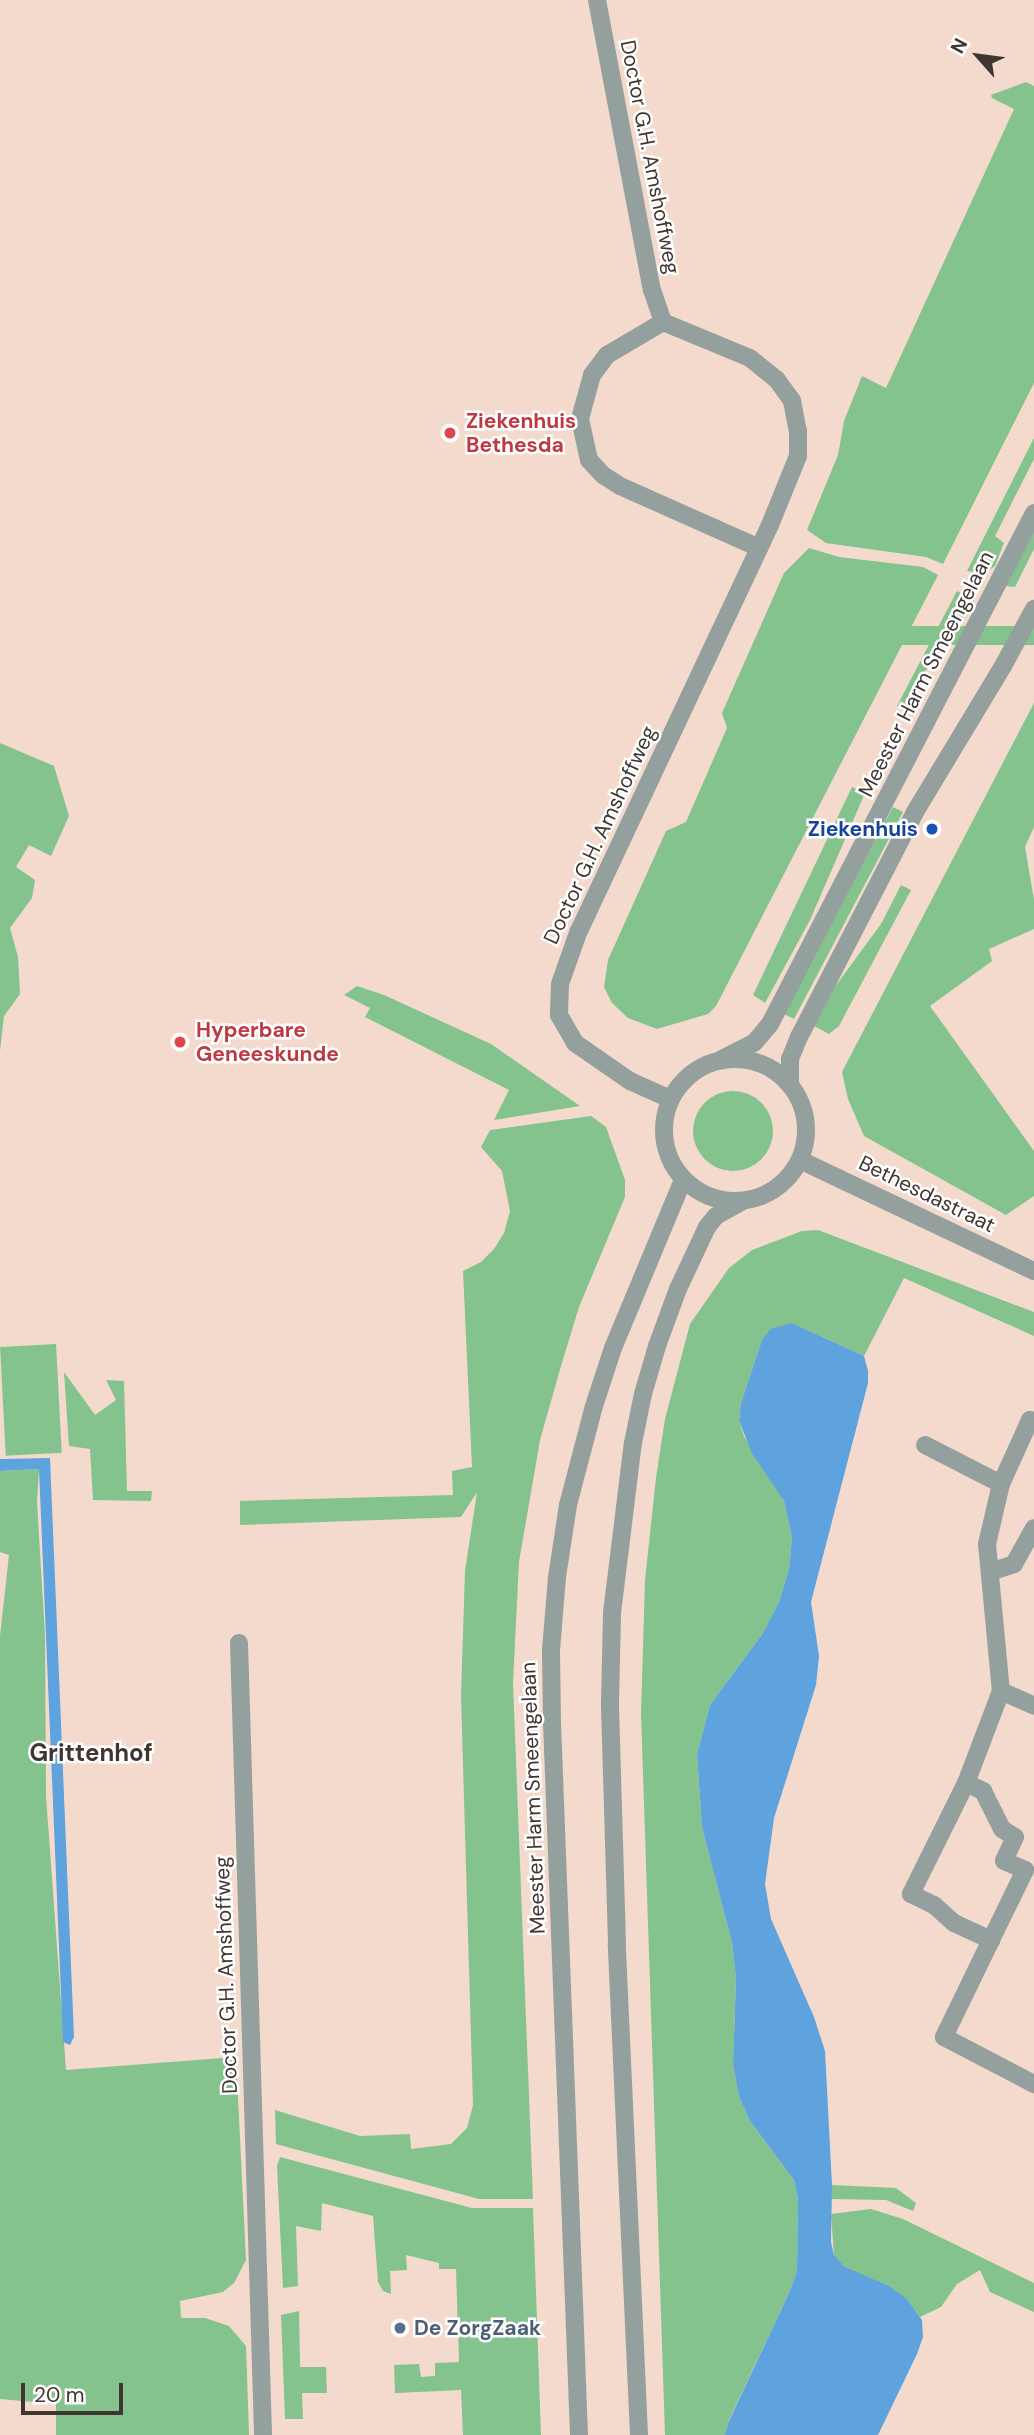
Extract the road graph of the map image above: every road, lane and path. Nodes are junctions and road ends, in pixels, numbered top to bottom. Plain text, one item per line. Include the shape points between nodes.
1 (597, 0) edge
2 (663, 322) junction
3 (1034, 513) edge
4 (759, 548) junction
5 (1034, 609) edge
6 (720, 1060) junction
7 (790, 1084) junction
8 (670, 1099) junction
9 (800, 1160) junction
10 (683, 1180) junction
11 (741, 1202) junction
12 (1034, 1271) edge
13 (1034, 1421) edge
14 (925, 1445) dead end
15 (1001, 1485) junction
16 (1034, 1528) edge
17 (990, 1572) junction
18 (239, 1643) dead end
19 (1001, 1691) junction
20 (1034, 1706) edge
21 (966, 1783) junction
22 (990, 1940) junction
23 (1034, 2084) edge
24 (263, 2435) edge
25 (579, 2435) edge
26 (639, 2435) edge

1 - 2 street, Doctor G.H. Amshoffweg via 652,290
2 - 4 street, Doctor G.H. Amshoffweg via 750,358 777,380 792,401 798,456
2 - 4 street via 607,355 592,375 580,419 589,460 620,486
3 - 6 street, Meester Harm Smeengelaan via 770,1024 754,1043
4 - 8 street, Doctor G.H. Amshoffweg via 579,930 560,984 559,1015 575,1043 630,1081
5 - 7 street via 915,812 799,1037 790,1059
6 - 7 street via 759,1062
6 - 8 street via 700,1067
7 - 9 street via 803,1108 807,1134
8 - 10 street via 664,1141 670,1162
9 - 11 street via 786,1181 765,1195
9 - 12 street, Bethesdastraat
10 - 11 street via 720,1201
10 - 25 street, Meester Harm Smeengelaan via 613,1348 594,1406 568,1505 557,1577 551,1650 552,1724
11 - 26 street via 716,1216 707,1227 657,1346 633,1443 612,1613 617,1943
13 - 15 street via 1030,1420
14 - 15 street
15 - 17 street via 987,1544
16 - 17 street via 1014,1564
17 - 19 street
18 - 24 street, Doctor G.H. Amshoffweg
19 - 20 street
19 - 21 street
21 - 22 street via 983,1791 1002,1829 1015,1837 1003,1861 1025,1870
21 - 22 street via 911,1894
22 - 23 street via 944,2037

